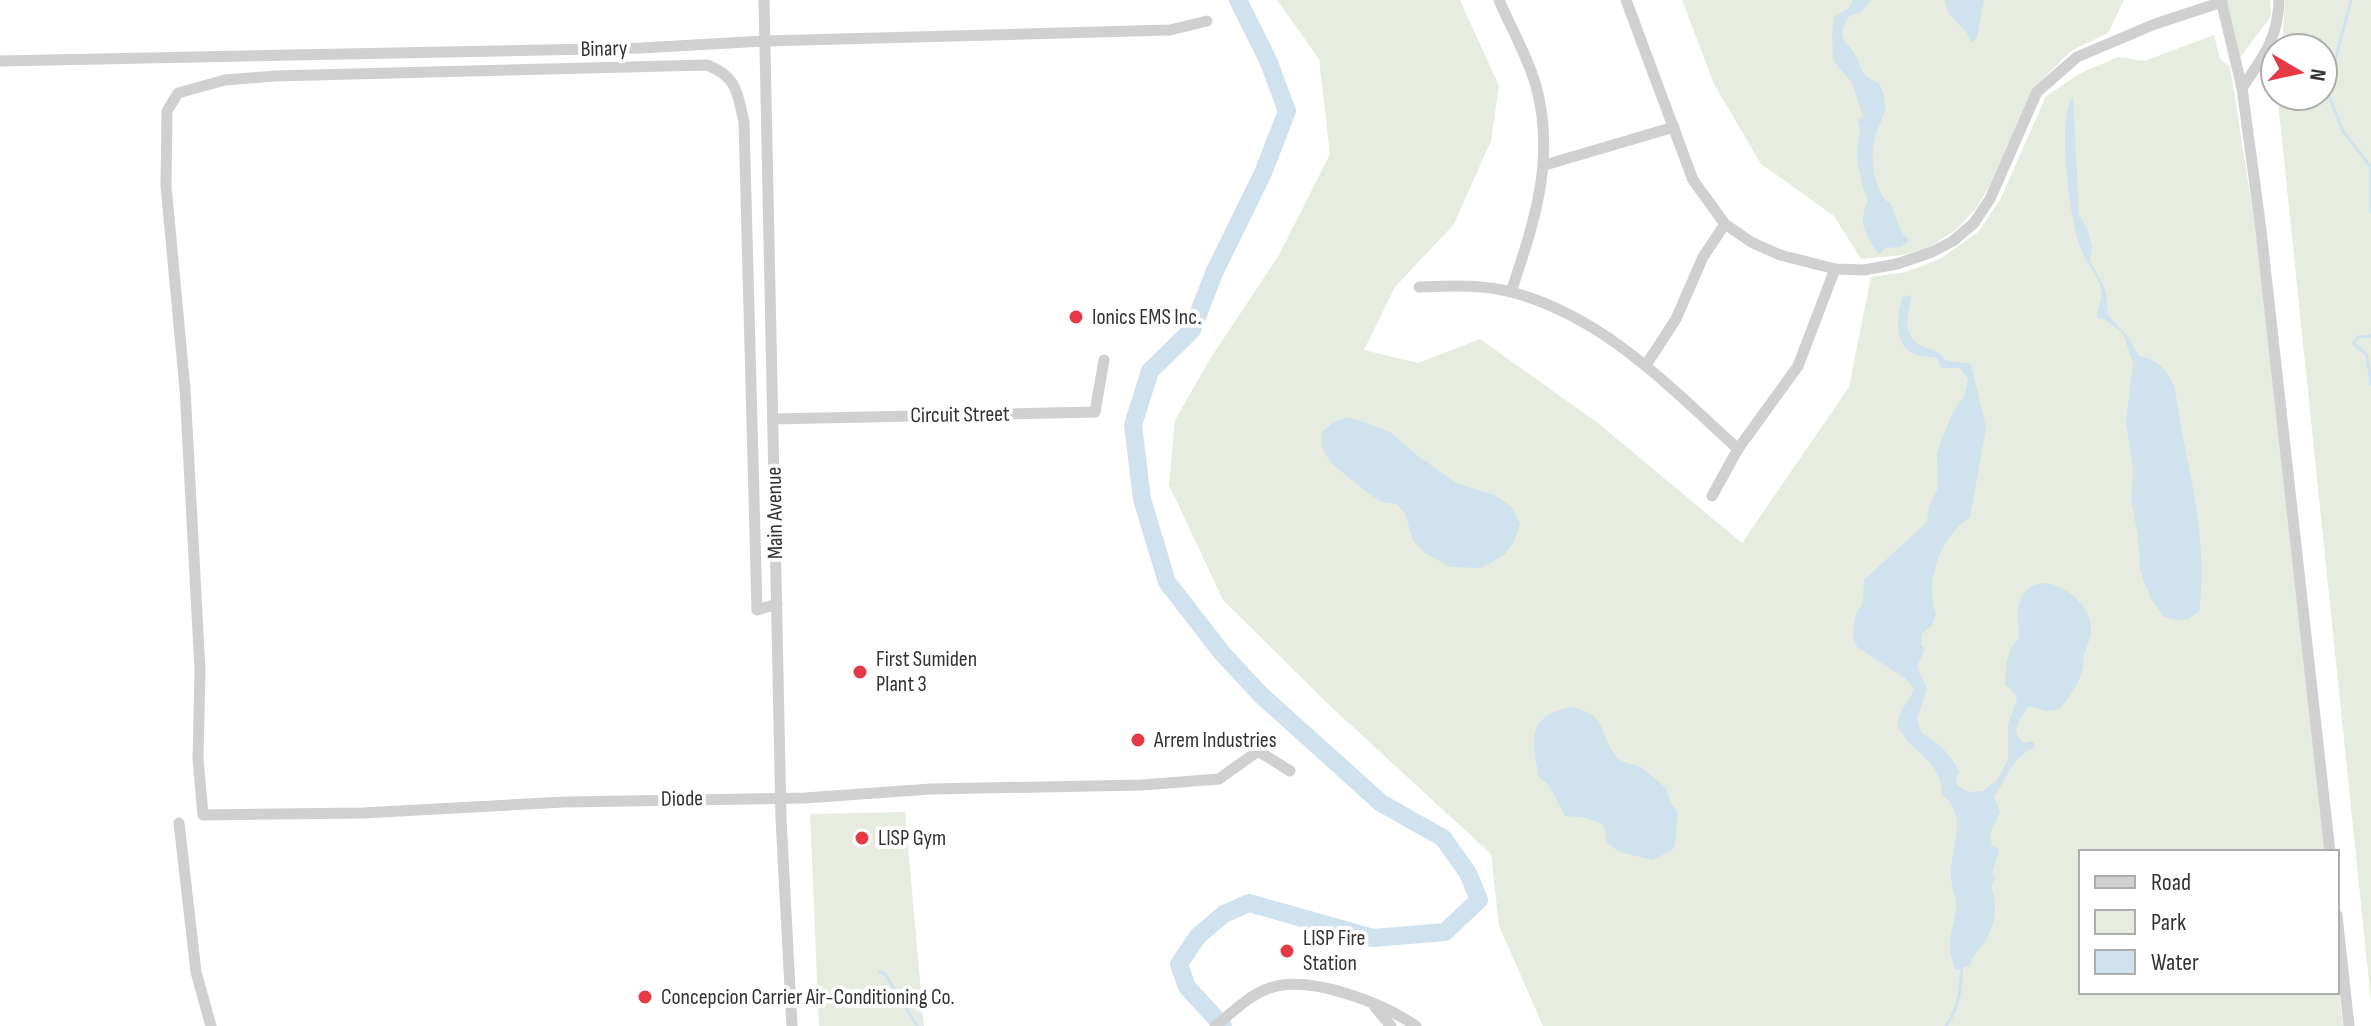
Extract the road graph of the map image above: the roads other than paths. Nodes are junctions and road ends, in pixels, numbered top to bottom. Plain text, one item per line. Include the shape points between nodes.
1 (764, 0) edge
2 (1499, 0) edge
3 (1626, 0) edge
4 (2279, 0) edge
5 (2221, 1) edge
6 (1207, 21) dead end
7 (765, 41) junction
8 (0, 61) edge
9 (2242, 88) junction
10 (1674, 127) junction
11 (1545, 165) junction
12 (1725, 224) junction
13 (1835, 269) junction
14 (1419, 287) dead end
15 (1511, 292) junction
16 (1104, 360) dead end
17 (1646, 365) junction
18 (773, 419) junction
19 (1738, 449) junction
20 (1712, 496) dead end
21 (777, 604) junction
22 (1290, 771) dead end
23 (780, 798) junction
24 (179, 823) dead end
25 (2330, 850) edge
26 (2339, 934) edge
27 (1375, 1006) junction
28 (211, 1026) edge
29 (792, 1026) edge
30 (1215, 1026) edge
31 (1391, 1026) edge
32 (1416, 1026) edge
33 (2349, 1026) edge

1 - 7 street, Main Avenue
2 - 11 street via 1536,85
3 - 10 street
4 - 9 street via 2274,39
5 - 9 street
5 - 13 street via 2155,24 2067,65 2037,92 1990,199 1953,241 1897,264
6 - 7 street, Binary via 1170,30
7 - 8 street, Binary via 627,49
7 - 18 street, Main Avenue
9 - 25 street
10 - 11 street
10 - 12 street via 1693,180
11 - 15 street
12 - 13 street via 1780,255
12 - 17 street
13 - 19 street via 1798,366
14 - 15 street via 1460,285
15 - 17 street via 1582,320
16 - 18 street, Circuit Street via 1095,412
17 - 19 street
18 - 21 street, Main Avenue
19 - 20 street
21 - 23 street, Main Avenue
21 - 23 street, Diode via 757,610 744,122 735,85 723,72 707,65 275,76 225,80 178,93 167,111 166,186 185,389 203,815
22 - 23 street, Diode via 1258,751 1219,779
23 - 29 street, Main Avenue
24 - 28 street via 196,972
26 - 33 street
27 - 30 street via 1342,992 1291,985 1266,989
27 - 31 street
27 - 32 street

